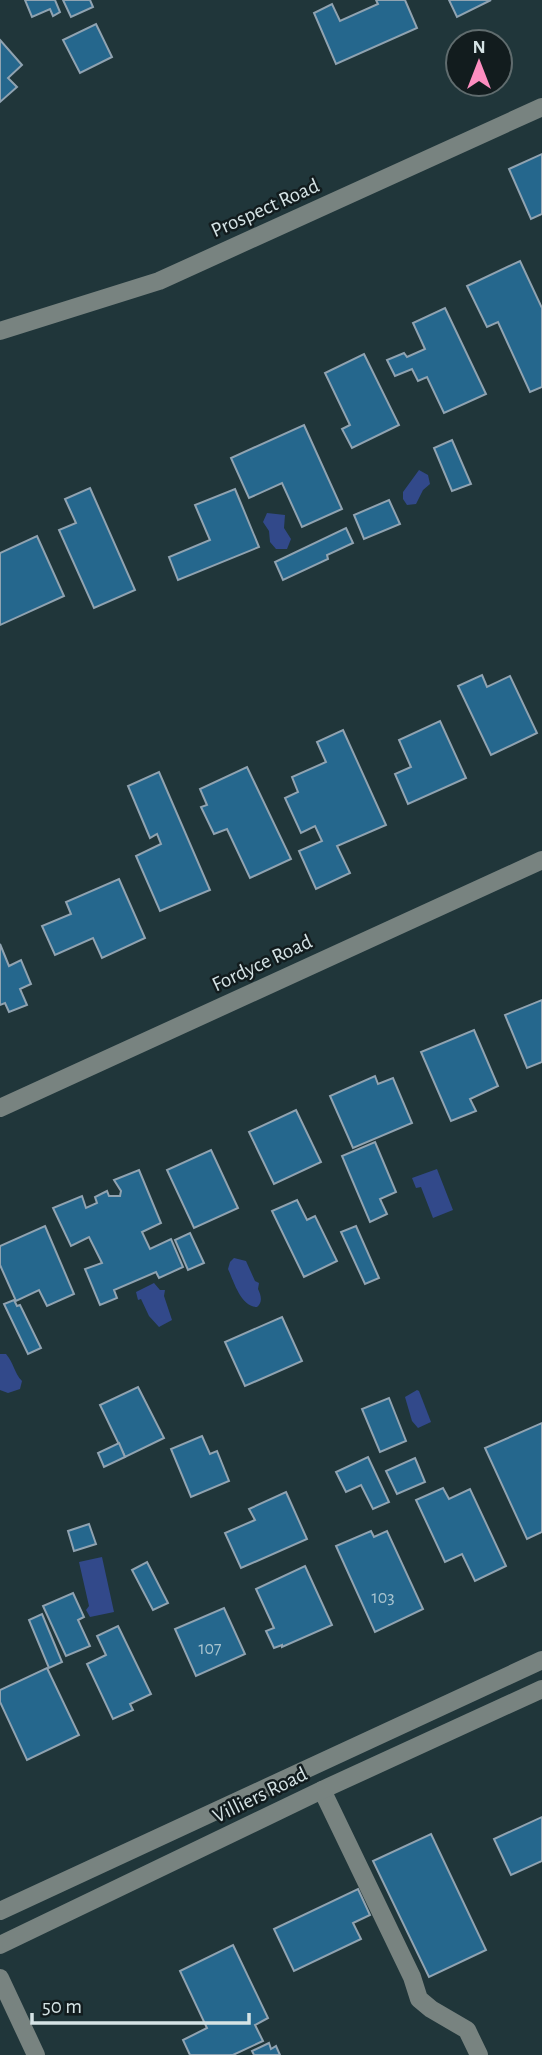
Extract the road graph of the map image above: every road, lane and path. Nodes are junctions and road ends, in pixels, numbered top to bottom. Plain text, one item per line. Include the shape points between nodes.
1 (542, 107) edge
2 (0, 331) edge
3 (542, 860) edge
4 (0, 1108) edge
5 (542, 1660) edge
6 (542, 1689) edge
7 (319, 1763) junction
8 (325, 1789) junction
9 (0, 1911) edge
10 (0, 1945) edge
11 (0, 1978) edge
12 (36, 2055) edge
13 (479, 2055) edge

1 - 2 street, Prospect Road via 159,281
3 - 4 street, Fordyce Road
5 - 7 street, Villiers Road
6 - 8 street, Villiers Road
7 - 8 street
7 - 9 street, Villiers Road
8 - 10 street, Villiers Road
8 - 13 street via 419,1999 467,2030
11 - 12 street

